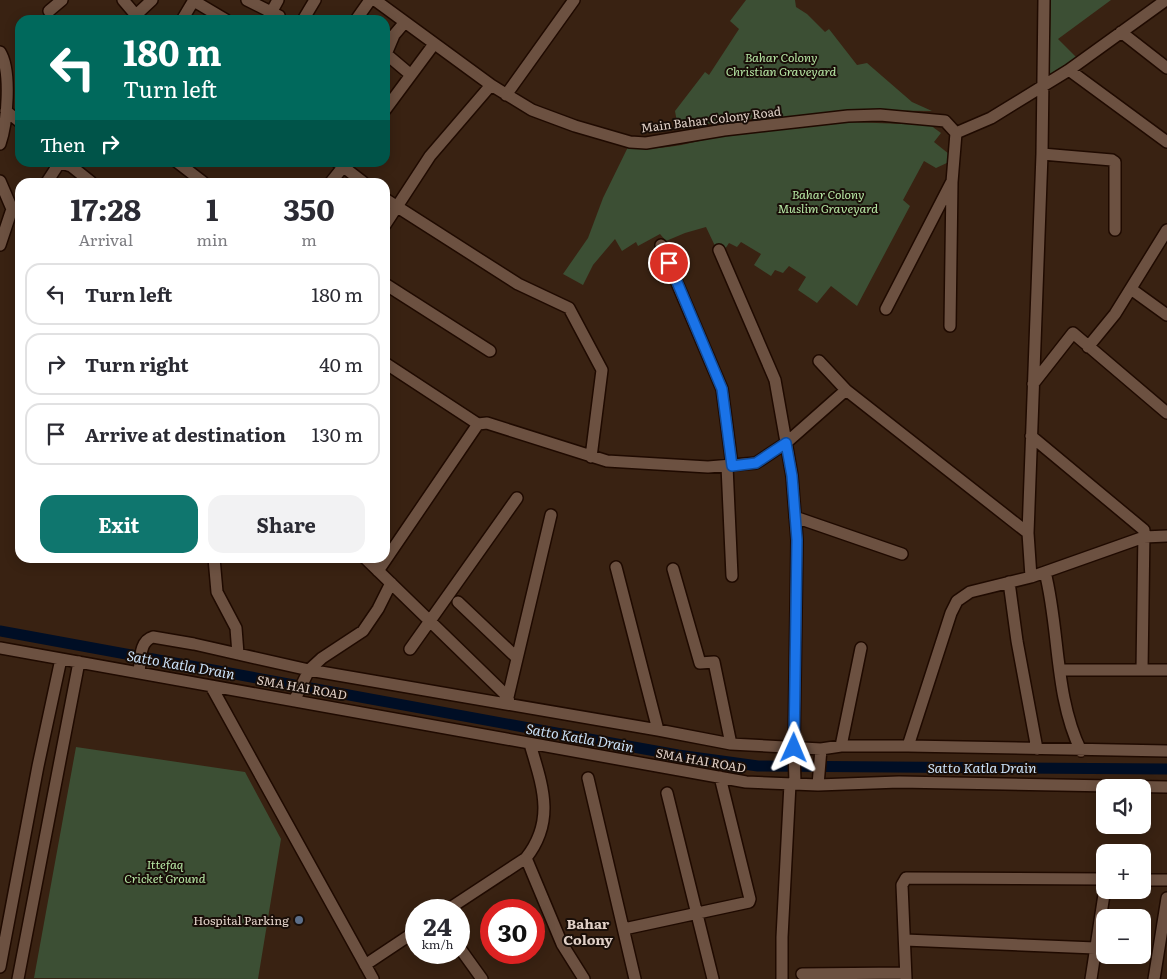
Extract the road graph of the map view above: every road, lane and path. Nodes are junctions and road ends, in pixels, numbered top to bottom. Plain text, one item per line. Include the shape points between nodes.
1 (62, 0) edge
2 (123, 0) edge
3 (152, 0) edge
4 (194, 0) edge
5 (247, 0) edge
6 (278, 0) edge
7 (315, 0) edge
8 (370, 0) edge
9 (376, 0) edge
10 (574, 0) edge
11 (1044, 0) edge
12 (1166, 0) edge
13 (49, 11) dead end
14 (136, 15) edge
15 (140, 15) edge
16 (185, 15) edge
17 (218, 15) edge
18 (269, 15) edge
19 (273, 15) edge
20 (306, 15) edge
21 (360, 15) edge
22 (404, 22) junction
23 (1121, 32) junction
24 (390, 44) edge
25 (434, 44) junction
26 (0, 52) edge
27 (390, 57) edge
28 (1167, 68) edge
29 (1069, 70) junction
30 (411, 75) junction
31 (491, 85) junction
32 (1042, 87) junction
33 (506, 95) junction
34 (390, 103) edge
35 (6, 112) junction
36 (15, 118) edge
37 (956, 133) junction
38 (1167, 142) edge
39 (0, 144) edge
40 (1042, 154) junction
41 (57, 167) edge
42 (72, 167) edge
43 (184, 167) edge
44 (340, 167) edge
45 (346, 167) edge
46 (50, 178) edge
47 (86, 178) edge
48 (198, 178) edge
49 (333, 178) edge
50 (358, 178) edge
51 (0, 181) edge
52 (952, 182) junction
53 (390, 203) edge
54 (15, 206) edge
55 (396, 207) junction
56 (15, 210) edge
57 (390, 217) edge
58 (1115, 230) dead end
59 (1167, 230) edge
60 (661, 245) dead end
61 (0, 246) edge
62 (719, 250) dead end
63 (390, 287) edge
64 (1131, 289) junction
65 (886, 309) dead end
66 (1167, 315) edge
67 (950, 326) dead end
68 (1088, 347) junction
69 (490, 351) dead end
70 (819, 361) dead end
71 (390, 366) edge
72 (1033, 384) junction
73 (846, 390) junction
74 (1167, 413) edge
75 (478, 424) junction
76 (1031, 436) junction
77 (786, 443) junction
78 (591, 457) junction
79 (729, 466) junction
80 (517, 498) dead end
81 (551, 514) dead end
82 (795, 517) junction
83 (1028, 533) junction
84 (1167, 536) edge
85 (1144, 537) junction
86 (390, 553) edge
87 (902, 554) dead end
88 (214, 563) edge
89 (370, 563) edge
90 (383, 563) edge
91 (616, 567) dead end
92 (673, 569) dead end
93 (378, 571) junction
94 (1045, 572) junction
95 (732, 576) dead end
96 (1032, 577) junction
97 (1009, 582) junction
98 (391, 583) junction
99 (458, 602) dead end
100 (429, 621) junction
101 (0, 648) edge
102 (861, 648) dead end
103 (410, 649) dead end
104 (238, 654) junction
105 (517, 658) junction
106 (61, 659) junction
107 (79, 662) junction
108 (139, 669) junction
109 (1060, 670) junction
110 (1142, 670) junction
111 (1167, 670) edge
112 (306, 674) junction
113 (211, 686) junction
114 (297, 696) junction
115 (508, 701) junction
116 (658, 730) junction
117 (530, 744) junction
118 (732, 744) junction
119 (841, 746) junction
120 (908, 746) junction
121 (1037, 750) junction
122 (1082, 750) junction
123 (1167, 751) edge
124 (794, 753) junction
125 (820, 755) junction
126 (588, 778) dead end
127 (720, 778) junction
128 (819, 781) junction
129 (793, 782) junction
130 (1167, 787) edge
131 (667, 793) dead end
132 (526, 858) junction
133 (1096, 880) edge
134 (1151, 880) edge
135 (1167, 880) edge
136 (1167, 898) edge
137 (464, 899) edge
138 (1103, 899) edge
139 (697, 914) junction
140 (624, 929) junction
141 (405, 938) edge
142 (905, 940) junction
143 (1095, 948) junction
144 (470, 962) edge
145 (365, 965) junction
146 (0, 967) edge
147 (802, 974) dead end
148 (905, 976) edge
149 (18, 979) edge
150 (373, 979) edge
151 (482, 979) edge
152 (584, 979) edge
153 (635, 979) edge
154 (713, 979) edge
155 (782, 979) edge
156 (1090, 979) edge
157 (1154, 979) edge

1 - 13 street
2 - 14 street
3 - 15 street
4 - 16 street
4 - 17 street
5 - 18 street
6 - 19 street
7 - 20 street
8 - 21 street
9 - 22 street, Main Bahar Colony Road
10 - 33 street
11 - 32 street
12 - 23 street
22 - 24 street
22 - 25 street, Main Bahar Colony Road
23 - 28 street
23 - 29 street
25 - 30 street
25 - 31 street, Main Bahar Colony Road
26 - 35 street via 7,90
27 - 30 street
29 - 32 street
29 - 38 street
30 - 34 street
31 - 33 street, Main Bahar Colony Road
31 - 55 street via 430,156
32 - 37 street via 990,118
32 - 40 street
33 - 37 street, Main Bahar Colony Road via 558,120 630,142 646,143 724,130 880,115 945,121
35 - 36 street
35 - 39 street
37 - 52 street
40 - 58 street via 1115,162
40 - 72 street
41 - 46 street
42 - 47 street
43 - 48 street
44 - 49 street
45 - 50 street
51 - 54 street
52 - 65 street
52 - 67 street
53 - 55 street
55 - 57 street
55 - 78 street via 518,284 570,308 602,370
56 - 61 street
59 - 64 street
60 - 79 street via 722,389
62 - 77 street via 775,380
63 - 69 street
64 - 66 street
64 - 68 street
68 - 72 street via 1073,334
68 - 74 street
70 - 73 street
71 - 75 street
72 - 76 street
73 - 77 street
73 - 83 street
75 - 78 street via 487,423
75 - 86 street
76 - 83 street
76 - 85 street via 1144,530
77 - 79 street via 756,463
77 - 82 street
78 - 79 street via 607,462
79 - 95 street
80 - 100 street
81 - 105 street
82 - 87 street
82 - 124 street
83 - 96 street
84 - 85 street
85 - 94 street
85 - 110 street
88 - 104 street via 217,592 236,628
89 - 93 street
90 - 93 street
91 - 116 street
92 - 118 street via 700,663 714,662
93 - 98 street
94 - 96 street
94 - 109 street
96 - 97 street
97 - 120 street via 970,592 957,600
97 - 121 street via 1016,641
98 - 100 street
98 - 112 street via 363,631 328,654
99 - 105 street
100 - 103 street
100 - 115 street
101 - 106 street, SMA HAI ROAD
102 - 119 street
104 - 108 street via 152,636 143,643
104 - 112 street
105 - 115 street
106 - 107 street, SMA HAI ROAD
106 - 146 street
107 - 108 street, SMA HAI ROAD
107 - 149 street
108 - 113 street, SMA HAI ROAD
109 - 110 street
109 - 122 street via 1064,702
110 - 111 street
112 - 114 street
112 - 115 street
113 - 114 street, SMA HAI ROAD
113 - 145 street
114 - 117 street, SMA HAI ROAD
115 - 116 street
116 - 118 street
117 - 127 street, SMA HAI ROAD
117 - 132 street via 543,788 545,810 536,845
118 - 124 street
119 - 120 street
119 - 125 street
120 - 121 street
121 - 122 street
122 - 123 street
124 - 125 street
124 - 129 street
125 - 128 street
126 - 140 street
127 - 129 street, SMA HAI ROAD via 746,782
127 - 139 street via 750,899 747,904
128 - 129 street, SMA HAI ROAD
128 - 130 street, SMA HAI ROAD
129 - 155 street
131 - 139 street
132 - 137 street
132 - 152 street via 562,944
133 - 142 street via 906,878 902,885
134 - 135 street
136 - 157 street
138 - 143 street
139 - 140 street
139 - 154 street
140 - 153 street
141 - 145 street
142 - 143 street
142 - 148 street
143 - 156 street
144 - 151 street
145 - 150 street
147 - 148 street

